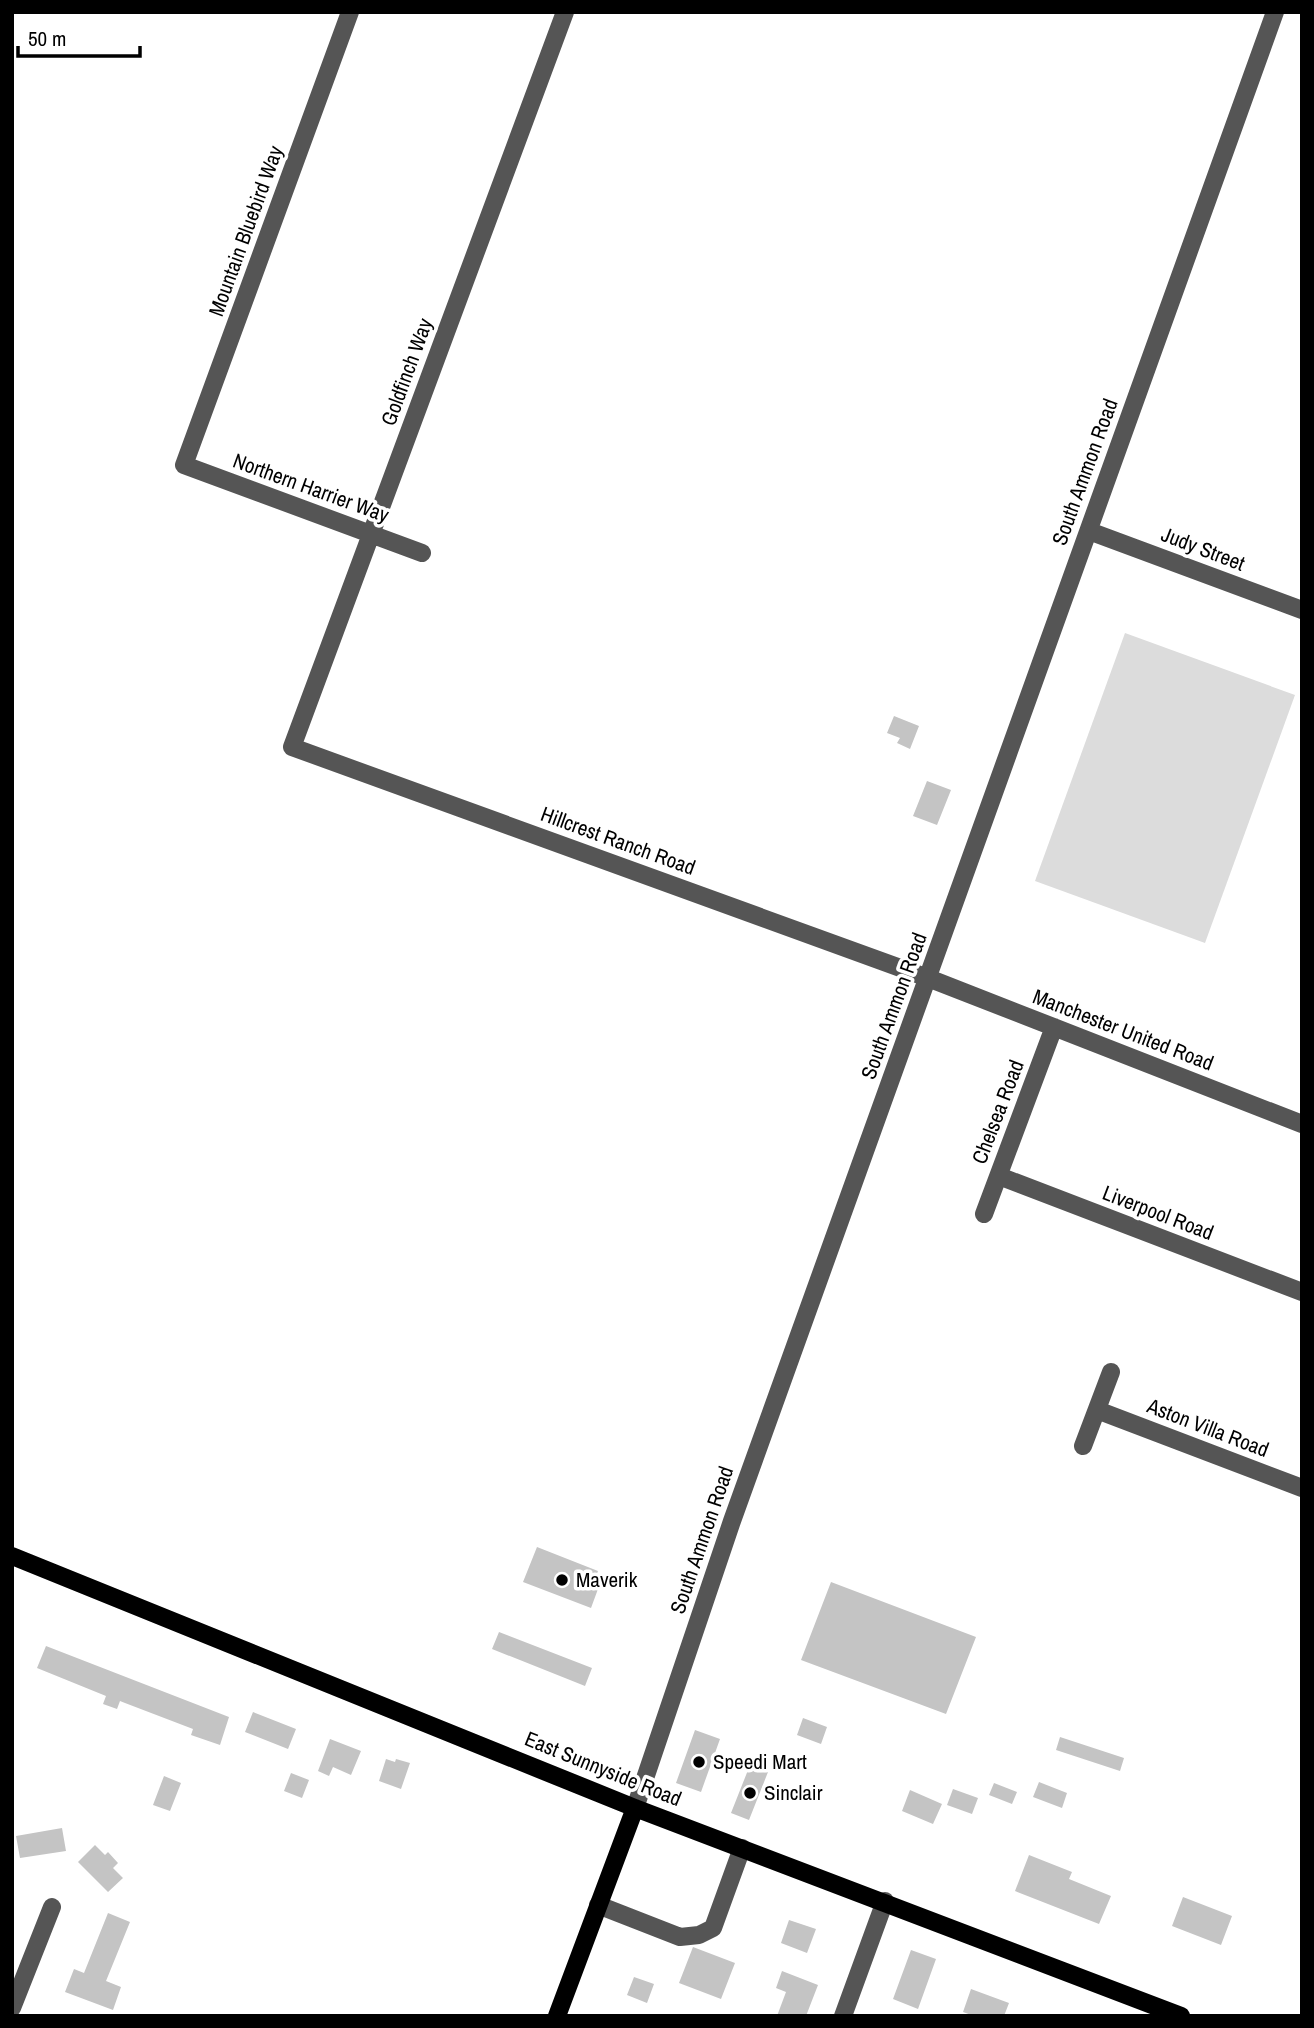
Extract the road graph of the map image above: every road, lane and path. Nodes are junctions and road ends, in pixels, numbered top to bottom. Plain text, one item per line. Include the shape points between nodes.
1 (350, 12) edge
2 (565, 12) edge
3 (1275, 12) edge
4 (184, 465) joint
5 (1089, 531) junction
6 (371, 534) junction
7 (422, 553) dead end
8 (1302, 610) edge
9 (292, 747) joint
10 (928, 978) junction
11 (1054, 1027) junction
12 (1302, 1124) edge
13 (999, 1176) junction
14 (984, 1214) dead end
15 (1302, 1292) edge
16 (1111, 1372) dead end
17 (1097, 1410) junction
18 (1083, 1446) dead end
19 (1302, 1488) edge
20 (12, 1556) edge
21 (635, 1808) junction
22 (742, 1848) junction
23 (885, 1901) junction
24 (598, 1905) junction
25 (51, 1907) dead end
26 (12, 2008) edge
27 (1153, 2011) edge
28 (558, 2016) edge
29 (844, 2016) edge
30 (1181, 2016) edge

1 - 4 street, Mountain Bluebird Way
2 - 6 street, Goldfinch Way
3 - 5 street, South Ammon Road
4 - 6 street, Northern Harrier Way
5 - 8 street, Judy Street
5 - 10 street, South Ammon Road
6 - 7 street, Northern Harrier Way
6 - 9 street, Goldfinch Way
9 - 10 street, Hillcrest Ranch Road
10 - 11 street, Manchester United Road
10 - 21 street, South Ammon Road via 737,1508
11 - 12 street, Manchester United Road
11 - 13 street, Chelsea Road
13 - 14 street, Chelsea Road
13 - 15 street, Liverpool Road
16 - 17 street
17 - 18 street
17 - 19 street, Aston Villa Road
20 - 21 main road, East Sunnyside Road
21 - 22 main road, East Sunnyside Road
21 - 24 main road, South Ammon Road
22 - 23 main road, East Sunnyside Road
22 - 24 street via 713,1928 699,1935 680,1937
23 - 27 main road, East Sunnyside Road
23 - 29 street
24 - 28 main road, South Ammon Road
25 - 26 street
27 - 30 main road, East Sunnyside Road

